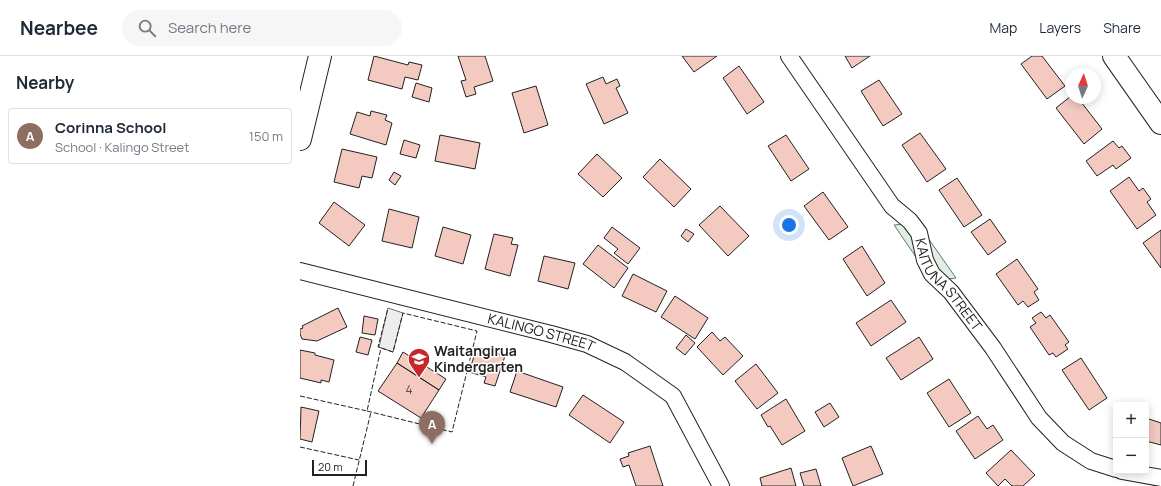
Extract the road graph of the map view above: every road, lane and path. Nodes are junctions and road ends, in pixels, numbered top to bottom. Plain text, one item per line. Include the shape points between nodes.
1 (320, 56) edge
2 (789, 56) edge
3 (1114, 56) edge
4 (1161, 123) edge
5 (300, 140) edge
6 (300, 271) edge
7 (1113, 468) edge
8 (1139, 474) edge
9 (1161, 478) edge
10 (721, 486) edge

1 - 5 main road
2 - 7 street, KAITUNA STREET via 892,206 910,221 919,233 925,260 932,274 951,292 993,348 1039,418 1063,443 1091,461
3 - 4 main road
6 - 10 street, KALINGO STREET via 587,344 625,362 673,396
8 - 9 street

